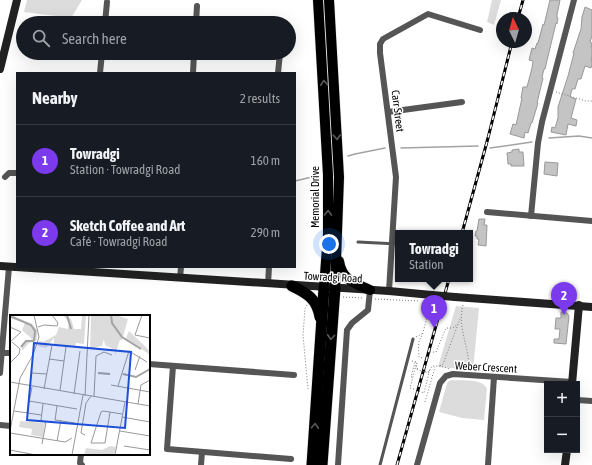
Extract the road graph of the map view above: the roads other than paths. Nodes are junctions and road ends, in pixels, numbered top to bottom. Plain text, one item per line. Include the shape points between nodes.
1 (17, 0) edge
2 (318, 0) edge
3 (329, 0) edge
4 (574, 0) edge
5 (107, 2) dead end
6 (198, 6) dead end
7 (106, 16) edge
8 (197, 16) edge
9 (480, 30) dead end
10 (101, 60) edge
11 (194, 60) edge
12 (279, 60) edge
13 (0, 69) edge
14 (100, 72) edge
15 (193, 72) edge
16 (278, 72) edge
17 (462, 102) dead end
18 (388, 112) junction
19 (16, 172) edge
20 (4, 177) dead end
21 (486, 212) dead end
22 (531, 216) junction
23 (592, 220) edge
24 (395, 230) edge
25 (337, 241) junction
26 (358, 242) dead end
27 (395, 244) edge
28 (4, 266) edge
29 (16, 266) edge
30 (58, 268) edge
31 (181, 268) edge
32 (268, 268) edge
33 (85, 269) edge
34 (180, 278) junction
35 (268, 284) junction
36 (292, 286) junction
37 (330, 288) junction
38 (389, 291) junction
39 (370, 294) junction
40 (579, 306) junction
41 (592, 307) edge
42 (322, 334) junction
43 (413, 339) dead end
44 (2, 352) junction
45 (10, 353) edge
46 (150, 364) edge
47 (173, 366) junction
48 (0, 373) edge
49 (294, 375) dead end
50 (494, 377) junction
51 (546, 381) edge
52 (572, 381) edge
53 (580, 400) edge
54 (592, 401) edge
55 (0, 425) edge
56 (10, 426) edge
57 (202, 452) junction
58 (566, 453) edge
59 (81, 455) edge
60 (291, 459) dead end
61 (82, 465) edge
62 (201, 465) edge
63 (312, 465) edge
64 (322, 465) edge
65 (338, 465) edge
66 (380, 465) edge
67 (417, 465) edge
68 (488, 465) edge
69 (565, 465) edge

1 - 13 main road
37 -> 2 main road, Memorial Drive via 328,181
3 -> 25 main road, Memorial Drive via 338,154
4 - 22 street via 538,143
5 - 7 street
6 - 8 street
9 - 18 street, Carr Street via 428,14 383,39 380,49
10 - 14 street
11 - 15 street
12 - 16 street
17 - 18 street
18 - 24 street, Carr Street via 396,177
19 - 20 street
21 - 22 street
22 - 23 street
25 - 37 main road, Memorial Drive
25 - 39 main road via 343,274
26 - 27 lane
27 - 38 street, Carr Street
28 - 29 main road, Towradgi Road
28 - 44 street
30 - 33 main road, Towradgi Road
31 - 34 street
32 - 35 street
33 - 34 main road, Towradgi Road
34 - 35 main road, Towradgi Road
35 - 36 main road, Towradgi Road
36 - 37 main road, Towradgi Road
36 - 42 highway via 307,293 316,302
37 - 39 main road, Towradgi Road
37 - 42 highway, Memorial Drive
37 -> 64 highway, Memorial Drive
38 - 39 main road, Towradgi Road
38 - 40 main road, Towradgi Road, bridge via 458,300
39 - 65 street via 368,310 347,330
40 - 41 main road, Towradgi Road
40 - 52 main road
63 -> 42 highway, Memorial Drive
43 - 66 lane
44 - 45 street
44 - 48 street
46 - 47 street
47 - 49 street
47 - 57 street via 167,449
50 - 51 street, Weber Crescent
50 - 67 street, Weber Crescent via 449,374 441,380
50 - 68 street
53 - 54 street
55 - 56 street
57 - 60 street
57 - 62 street
58 - 69 main road
59 - 61 street

